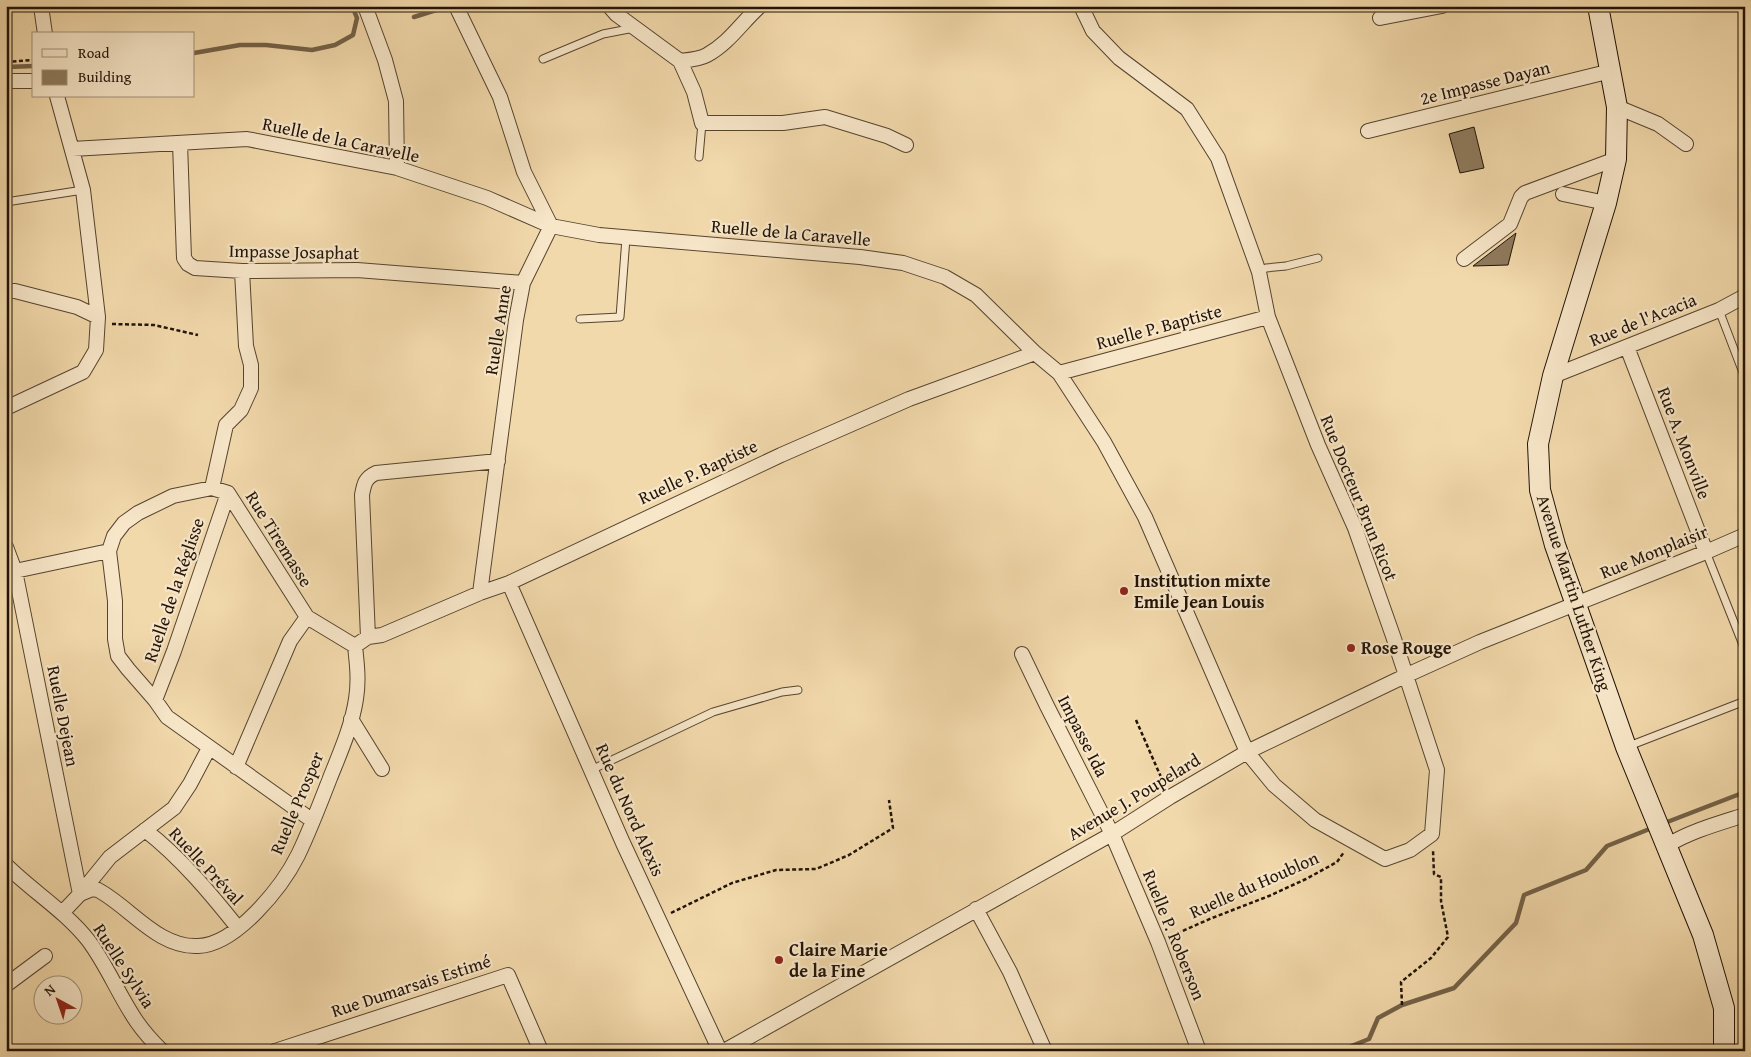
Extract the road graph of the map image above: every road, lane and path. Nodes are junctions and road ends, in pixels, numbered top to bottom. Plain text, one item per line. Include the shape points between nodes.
1 (40, 6) edge
2 (365, 6) edge
3 (609, 6) edge
4 (1081, 6) edge
5 (1442, 6) edge
6 (1598, 6) edge
7 (458, 9) edge
8 (750, 9) edge
9 (1380, 18) dead end
10 (634, 28) junction
11 (45, 32) edge
12 (543, 59) dead end
13 (32, 60) edge
14 (6, 62) edge
15 (680, 62) junction
16 (1611, 71) junction
17 (6, 81) edge
18 (32, 81) edge
19 (58, 98) edge
20 (1617, 107) junction
21 (702, 123) junction
22 (1368, 131) dead end
23 (180, 143) junction
24 (1686, 144) dead end
25 (906, 145) dead end
26 (72, 150) junction
27 (699, 157) dead end
28 (1616, 158) junction
29 (397, 168) junction
30 (83, 190) junction
31 (1563, 194) dead end
32 (6, 202) edge
33 (1606, 203) junction
34 (551, 226) junction
35 (626, 238) junction
36 (1318, 258) dead end
37 (1464, 259) dead end
38 (242, 271) junction
39 (1258, 272) junction
40 (523, 283) junction
41 (6, 291) edge
42 (1745, 296) edge
43 (1719, 310) junction
44 (1268, 317) junction
45 (580, 319) dead end
46 (98, 321) junction
47 (198, 336) dead end
48 (1627, 347) junction
49 (1034, 353) junction
50 (1059, 373) junction
51 (1553, 376) junction
52 (1745, 378) edge
53 (6, 408) edge
54 (498, 461) junction
55 (212, 488) junction
56 (228, 493) junction
57 (1745, 535) edge
58 (6, 547) edge
59 (109, 551) junction
60 (1706, 552) junction
61 (10, 573) edge
62 (509, 583) junction
63 (480, 593) junction
64 (1576, 603) junction
65 (307, 616) junction
66 (375, 636) junction
67 (355, 646) junction
68 (1745, 650) edge
69 (1022, 654) dead end
70 (1405, 676) junction
71 (798, 690) dead end
72 (155, 700) junction
73 (1745, 701) edge
74 (351, 719) junction
75 (1136, 720) dead end
76 (1626, 747) junction
77 (209, 748) junction
78 (1247, 752) junction
79 (236, 767) junction
80 (382, 769) dead end
81 (591, 770) junction
82 (1170, 797) junction
83 (889, 800) dead end
84 (1745, 815) edge
85 (313, 821) junction
86 (145, 830) junction
87 (1112, 834) junction
88 (1432, 834) junction
89 (1352, 841) junction
90 (1666, 844) junction
91 (6, 865) edge
92 (80, 894) junction
93 (976, 909) junction
94 (62, 914) junction
95 (658, 919) junction
96 (238, 928) junction
97 (1158, 942) junction
98 (44, 956) dead end
99 (6, 985) edge
100 (1402, 1005) dead end
101 (162, 1051) edge
102 (275, 1051) edge
103 (541, 1051) edge
104 (720, 1051) edge
105 (724, 1051) edge
106 (1045, 1051) edge
107 (1199, 1051) edge
108 (1724, 1051) edge

1 - 11 street
2 - 29 street via 386,60 396,101
3 - 10 street
4 - 39 street, Rue Docteur Brun Ricot via 1093,31 1119,58 1187,109 1199,126 1218,158
5 - 9 street
6 - 16 main road, Avenue Martin Luther King
7 - 34 street via 500,97 524,172
8 - 15 street via 731,38 706,55
10 - 12 lane via 603,34
10 - 15 street
13 - 14 path
15 - 21 street via 694,92
16 - 20 main road, Avenue Martin Luther King
16 - 22 street, 2e Impasse Dayan
17 - 18 street
19 - 26 street
20 - 24 street via 1658,124
20 - 28 main road, Avenue Martin Luther King
21 - 25 street via 783,123 825,117
21 - 27 lane
23 - 26 street, Ruelle de la Caravelle
23 - 29 street, Ruelle de la Caravelle via 247,139
23 - 38 street, Impasse Josaphat via 184,258 195,268
26 - 30 street
28 - 33 main road, Avenue Martin Luther King
28 - 37 street via 1525,193 1510,224
29 - 34 street, Ruelle de la Caravelle via 488,198
30 - 32 lane
30 - 46 street
31 - 33 street
33 - 51 main road, Avenue Martin Luther King
34 - 35 street, Ruelle de la Caravelle
34 - 40 street, Ruelle Anne
35 - 45 lane via 620,317
35 - 49 street, Ruelle de la Caravelle via 903,263 945,277 976,295
36 - 39 lane
38 - 40 street, Impasse Josaphat via 357,270
38 - 55 street via 251,388 241,410 226,425
39 - 44 street, Rue Docteur Brun Ricot
40 - 54 street, Ruelle Anne
41 - 46 street via 68,305
42 - 43 street, Rue de l'Acacia
43 - 48 street, Rue de l'Acacia
43 - 52 lane
44 - 50 street, Ruelle P. Baptiste
44 - 70 street, Rue Docteur Brun Ricot via 1318,445 1355,528
46 - 47 path via 154,326
46 - 53 street via 96,350 83,372
48 - 51 street, Rue de l'Acacia
48 - 60 street, Rue A. Monville
49 - 50 street, Ruelle de la Caravelle
49 - 62 street, Ruelle P. Baptiste via 909,399 808,443
50 - 78 street, Ruelle de la Caravelle via 1104,442 1145,517
51 - 64 main road, Avenue Martin Luther King via 1538,444 1540,490
54 - 63 street, Ruelle Anne
54 - 66 street via 376,473 368,477 362,495
55 - 56 street, Rue Tiremasse
55 - 59 street, Rue Tiremasse via 173,496 138,513 114,536
56 - 65 street, Rue Tiremasse
56 - 72 street, Ruelle de la Réglisse
57 - 60 street, Rue Monplaisir
58 - 61 street, Ruelle Dejean
59 - 61 street
59 - 72 street via 118,656
60 - 64 street, Rue Monplaisir
60 - 68 lane
61 - 92 street, Ruelle Dejean
62 - 63 street, Ruelle P. Baptiste
62 - 81 street, Rue du Nord Alexis
63 - 66 street, Ruelle P. Baptiste
64 - 70 street, Avenue J. Poupelard
64 - 76 main road, Avenue Martin Luther King
65 - 67 street, Rue Tiremasse
65 - 79 street via 290,642
66 - 67 street
67 - 74 street, Ruelle Prosper via 358,683
69 - 87 street, Impasse Ida
70 - 78 street, Avenue J. Poupelard
70 - 88 street, Rue Docteur Brun Ricot via 1437,770
71 - 81 lane via 712,712
72 - 77 street via 168,718
73 - 76 lane
74 - 80 street
74 - 85 street, Ruelle Prosper
75 - 82 path
76 - 90 main road, Avenue Martin Luther King
77 - 79 street
77 - 86 street via 174,808
78 - 82 street, Avenue J. Poupelard
78 - 89 street via 1274,784 1315,820
79 - 85 street
81 - 95 street, Rue du Nord Alexis
82 - 87 street, Avenue J. Poupelard
83 - 95 path via 893,828 849,855 816,869 776,870 732,883
84 - 90 street
85 - 96 street, Ruelle Prosper via 297,857 283,878 256,913
86 - 92 street via 110,857
86 - 96 street, Ruelle Préval via 185,867
87 - 93 street, Avenue J. Poupelard
87 - 97 street, Ruelle P. Roberson
88 - 89 street via 1410,850 1385,859
88 - 100 path via 1434,874 1441,876 1441,900 1448,937 1431,958 1401,982
89 - 97 path, Ruelle du Houblon via 1337,862
90 - 108 main road, Avenue Martin Luther King via 1703,935 1724,1008
91 - 94 street, Ruelle Sylvia
92 - 94 street
92 - 96 street, Ruelle Prosper via 98,890 156,933 177,943 205,945 220,941
93 - 105 street, Avenue J. Poupelard
93 - 106 street via 1010,972
94 - 101 street, Ruelle Sylvia via 93,947 137,1022
95 - 104 street, Rue du Nord Alexis
97 - 107 street, Ruelle P. Roberson
98 - 99 street
102 - 103 street, Rue Dumarsais Estimé via 508,975

